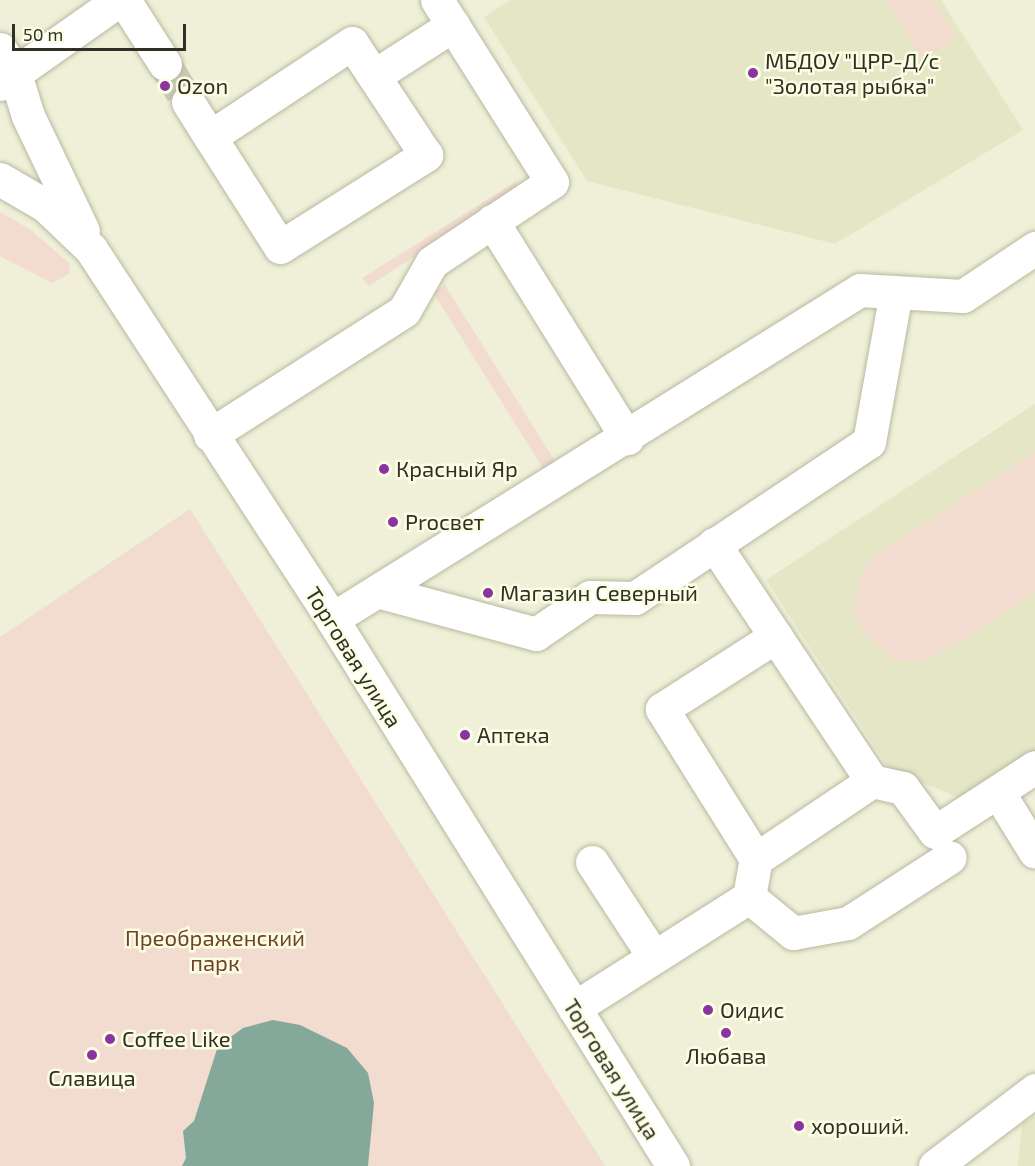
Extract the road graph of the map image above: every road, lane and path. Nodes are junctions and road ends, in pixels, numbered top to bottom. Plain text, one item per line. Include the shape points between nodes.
1 (122, 0) edge
2 (445, 13) edge
3 (165, 64) tunnel mouth
4 (4, 75) edge
5 (374, 76) junction
6 (188, 102) tunnel mouth
7 (210, 136) junction
8 (0, 180) edge
9 (492, 221) junction
10 (1035, 248) edge
11 (91, 249) junction
12 (896, 292) junction
13 (210, 435) junction
14 (627, 438) junction
15 (714, 544) junction
16 (377, 591) junction
17 (332, 619) junction
18 (776, 636) junction
19 (1035, 767) edge
20 (872, 781) junction
21 (998, 792) junction
22 (1035, 852) edge
23 (950, 857) dead end
24 (756, 859) junction
25 (592, 862) dead end
26 (749, 897) junction
27 (654, 957) junction
28 (574, 1008) junction
29 (1035, 1090) edge
30 (939, 1165) edge
31 (673, 1166) edge

1 - 3 street
1 - 4 street
2 - 5 street
2 - 9 street via 552,182
4 - 11 street via 28,116
5 - 7 street via 352,43
5 - 7 street via 426,155 280,248
6 - 7 street
8 - 11 street, Торговая улица via 46,206
9 - 13 street via 432,262 404,311
9 - 14 street
10 - 12 street via 963,296
11 - 13 street, Торговая улица
12 - 14 street via 860,290
12 - 15 street via 870,442
13 - 17 street, Торговая улица
14 - 16 street
15 - 16 street via 635,598 590,597 536,634
15 - 18 street
16 - 17 street
17 - 28 street, Торговая улица
18 - 20 street
18 - 24 street via 662,709
19 - 21 street
20 - 21 street via 903,788 935,832
20 - 24 street
21 - 22 street
23 - 26 street via 848,923 793,933
24 - 26 street
25 - 27 street
26 - 27 street
27 - 28 street
28 - 31 street, Торговая улица
29 - 30 street

